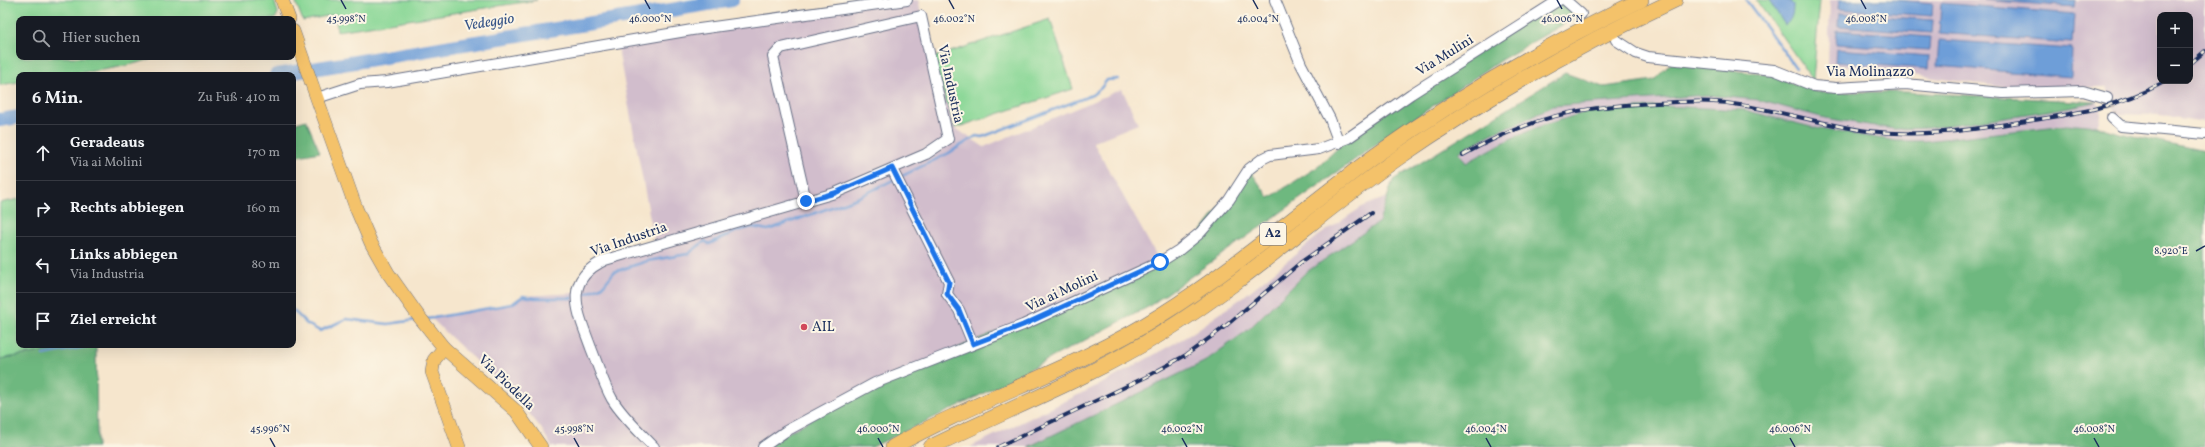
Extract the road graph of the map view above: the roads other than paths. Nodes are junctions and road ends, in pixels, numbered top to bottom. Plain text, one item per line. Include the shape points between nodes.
1 (282, 0) edge
2 (907, 0) edge
3 (1275, 0) edge
4 (1559, 0) edge
5 (1565, 0) edge
6 (1641, 0) edge
7 (1675, 0) edge
8 (1580, 14) dead end
9 (288, 16) edge
10 (296, 39) edge
11 (1616, 40) dead end
12 (316, 94) junction
13 (2107, 98) dead end
14 (2112, 118) dead end
15 (2205, 134) edge
16 (1348, 138) joint
17 (1338, 143) junction
18 (892, 168) junction
19 (806, 201) junction
20 (973, 344) junction
21 (444, 348) junction
22 (459, 447) edge
23 (541, 447) edge
24 (654, 447) edge
25 (762, 447) edge
26 (893, 447) edge
27 (931, 447) edge

1 - 9 main road
2 - 12 street via 692,30 564,54 388,82 360,84
3 - 17 street via 1301,64 1330,119
4 - 16 street, Via Mulini via 1411,94
5 - 8 street
6 - 26 highway, A2 via 1545,49 1441,111 1378,154 1217,277 1159,316 1079,360
7 - 27 highway, A2 via 1584,45 1469,111 1397,159 1254,270 1163,333 1083,376
10 - 12 main road, Via Piodella
11 - 13 street, Via Molinazzo via 1636,53 1648,57 1774,70 1814,86 1836,88 1905,84 2002,93 2083,92
12 - 21 main road, Via Piodella via 371,243 388,274
14 - 15 street via 2121,126
16 - 17 street, Via ai Molini
17 - 20 street, Via ai Molini via 1318,149 1270,155 1262,159 1249,169 1229,200 1200,233 1179,250 1160,262 1023,325
18 - 19 street, Via Industria via 835,193
18 - 19 street, Via Industria via 926,154 948,139 922,16 781,48 773,57
18 - 20 street via 949,282 947,294 959,310
19 - 24 street, Via Industria via 605,260 591,267 581,278 576,298 606,388 629,420
20 - 25 street, Via ai Molini via 875,383 786,431
21 - 22 main road via 434,360 432,372
21 - 23 main road, Via Piodella via 516,411

